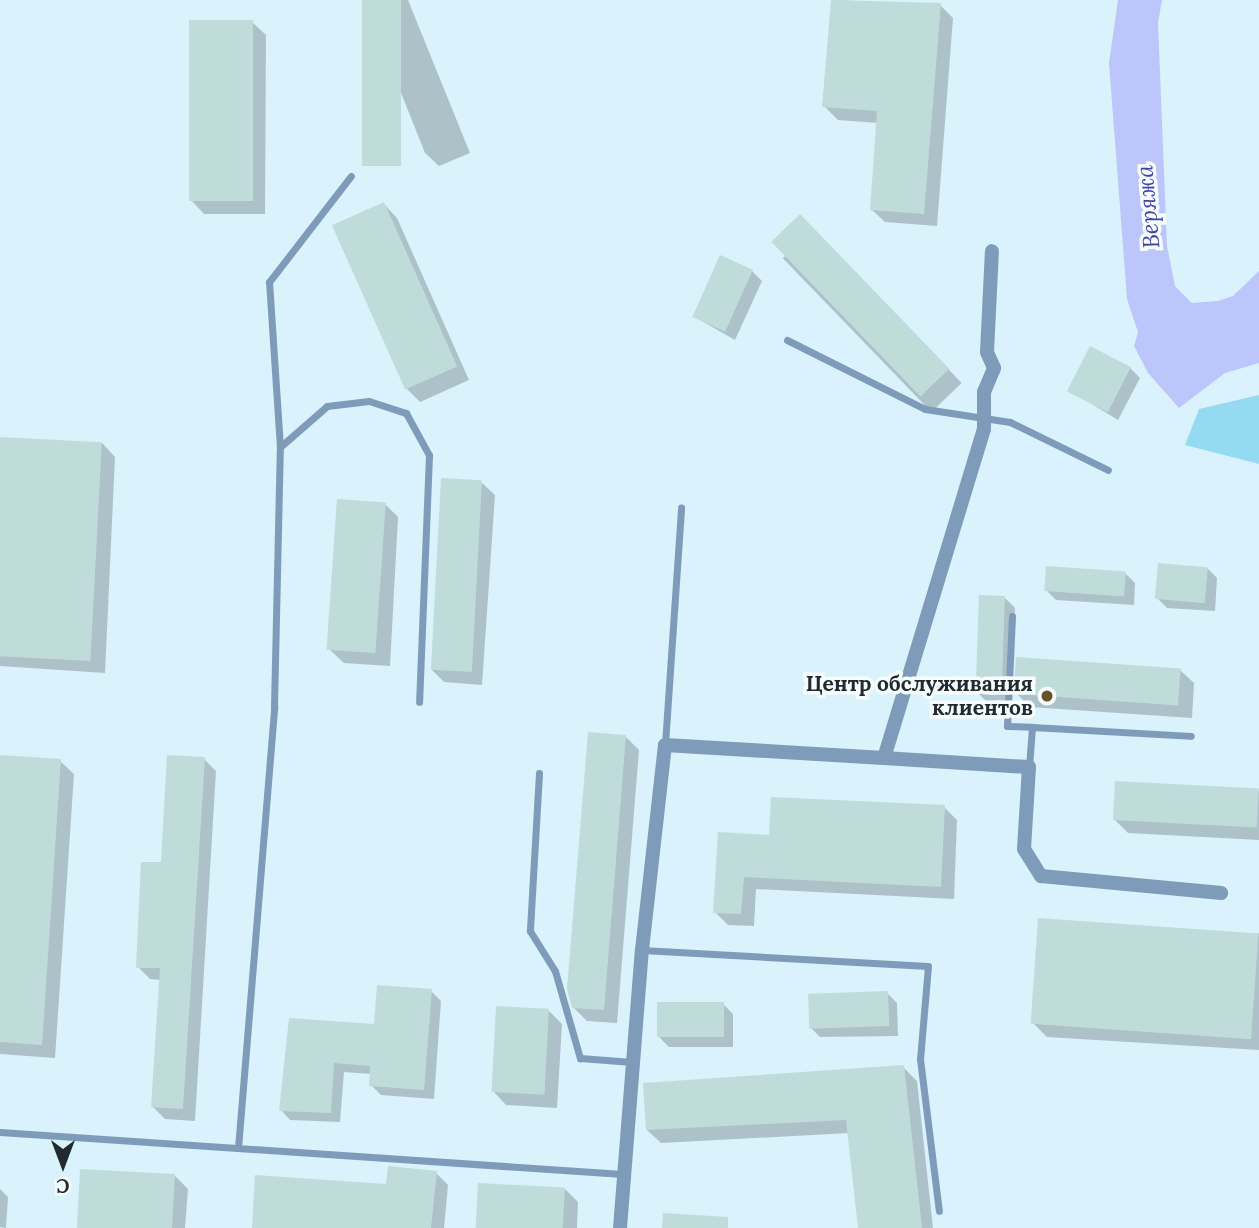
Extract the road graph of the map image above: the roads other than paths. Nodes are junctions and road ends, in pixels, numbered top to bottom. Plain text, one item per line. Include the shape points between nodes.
1 (351, 176) dead end
2 (992, 251) dead end
3 (787, 340) dead end
4 (984, 416) junction
5 (280, 447) junction
6 (1108, 470) dead end
7 (681, 508) dead end
8 (1012, 616) dead end
9 (419, 702) dead end
10 (1032, 727) junction
11 (1191, 736) dead end
12 (665, 745) junction
13 (884, 758) junction
14 (1030, 767) junction
15 (539, 774) dead end
16 (1221, 892) dead end
17 (642, 950) junction
18 (632, 1062) junction
19 (0, 1132) edge
20 (239, 1148) junction
21 (623, 1174) junction
22 (939, 1211) dead end
23 (620, 1228) edge

1 - 5 lane via 269,282
2 - 4 street via 987,352 994,368 984,392
3 - 4 lane via 925,409
4 - 6 lane via 1010,422
4 - 13 street via 984,429
5 - 9 lane via 327,406 369,401 406,413 412,423 429,455
5 - 20 lane via 274,706
7 - 12 lane
8 - 10 lane via 1007,726
10 - 11 lane
10 - 14 lane
12 - 13 street
12 - 17 street
13 - 14 street
14 - 16 street via 1024,849 1041,876
15 - 18 lane via 530,931 555,971 580,1058
17 - 18 street
17 - 22 lane via 928,966 920,1059
18 - 21 street
19 - 20 lane
20 - 21 lane
21 - 23 street

